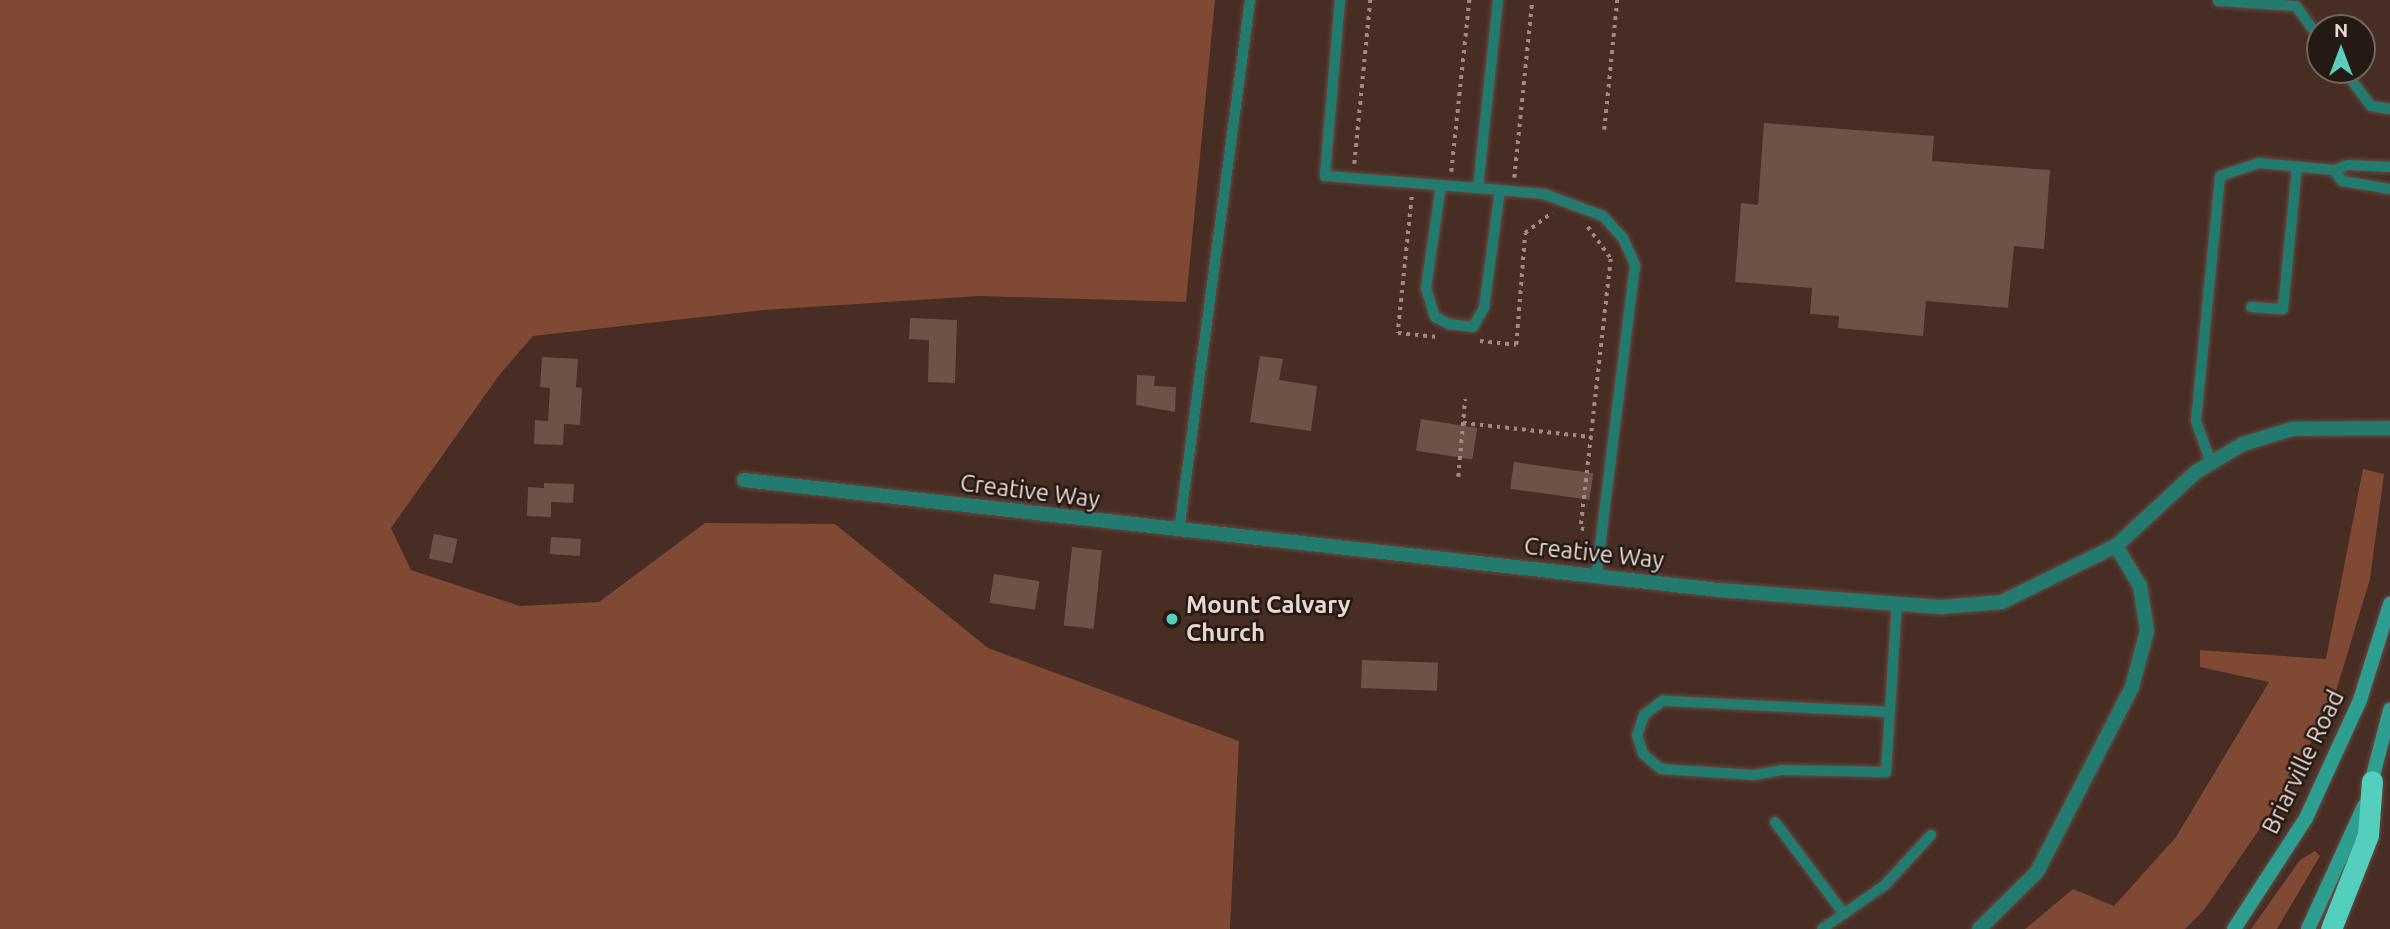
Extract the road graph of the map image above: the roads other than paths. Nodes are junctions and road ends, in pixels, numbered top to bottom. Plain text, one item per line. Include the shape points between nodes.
1 (1250, 0) edge
2 (1340, 0) edge
3 (1498, 0) edge
4 (2218, 1) edge
5 (2306, 20) edge
6 (2354, 84) edge
7 (2390, 109) edge
8 (2390, 166) edge
9 (2297, 167) junction
10 (2334, 170) junction
11 (1441, 185) junction
12 (1478, 188) junction
13 (2390, 189) edge
14 (1500, 190) junction
15 (2251, 307) dead end
16 (2390, 428) edge
17 (2211, 463) junction
18 (744, 480) dead end
19 (1179, 531) junction
20 (2116, 546) junction
21 (1596, 576) junction
22 (1897, 604) junction
23 (2390, 604) edge
24 (2390, 709) edge
25 (1889, 712) junction
26 (2372, 781) junction
27 (1775, 822) dead end
28 (1931, 835) dead end
29 (1844, 914) junction
30 (1822, 929) edge
31 (1979, 929) edge
32 (2234, 929) edge
33 (2308, 929) edge
34 (2331, 929) edge

1 - 19 lane
2 - 11 lane via 1325,176
3 - 12 lane
4 - 5 lane via 2296,6
6 - 7 lane via 2371,106
8 - 10 lane via 2348,164
9 - 10 lane
9 - 15 lane via 2283,309
9 - 17 lane via 2259,163 2220,176 2196,421
10 - 13 lane via 2342,181
11 - 12 lane
11 - 14 lane via 1426,288 1435,317 1474,327 1484,308
12 - 14 lane
14 - 21 lane via 1544,194 1602,216 1623,238 1635,265
16 - 17 street, Creative Way via 2292,429 2243,444
17 - 20 street, Creative Way
18 - 19 street, Creative Way
19 - 21 street, Creative Way
20 - 22 street, Creative Way via 2002,602 1942,607
20 - 31 street via 2140,586 2147,631 2132,687 2037,872
21 - 22 street, Creative Way
22 - 25 lane
23 - 32 main road, Briarville Road via 2360,701 2306,818
24 - 26 main road
25 - 25 lane via 1886,772 1782,769 1754,775 1661,768 1643,754 1637,735 1644,715 1662,701
26 - 33 main road via 2337,872
26 - 34 highway via 2368,835
27 - 29 lane
28 - 29 lane via 1885,885
29 - 30 lane

